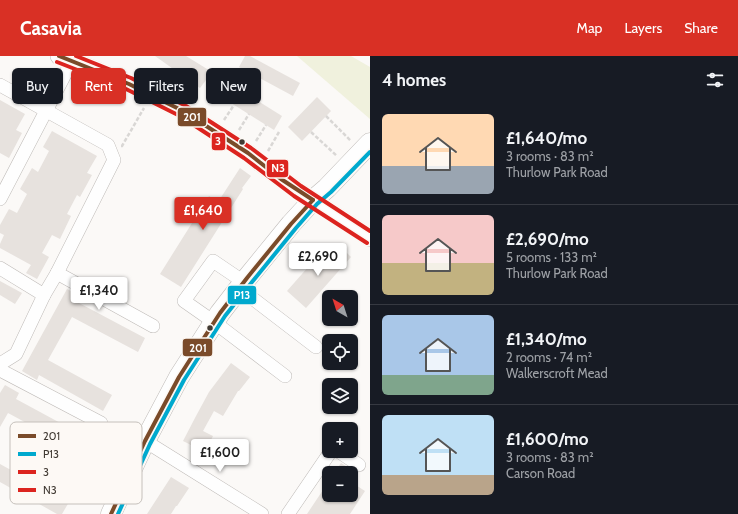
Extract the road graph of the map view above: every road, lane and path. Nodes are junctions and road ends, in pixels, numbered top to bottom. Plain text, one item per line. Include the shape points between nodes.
1 (66, 58) edge
2 (0, 85) edge
3 (134, 86) edge
4 (146, 104) edge
5 (169, 104) edge
6 (234, 105) dead end
7 (45, 111) junction
8 (326, 116) dead end
9 (266, 125) dead end
10 (216, 132) junction
11 (280, 132) dead end
12 (311, 132) dead end
13 (366, 147) edge
14 (111, 152) junction
15 (254, 158) junction
16 (347, 166) junction
17 (0, 199) edge
18 (313, 200) junction
19 (370, 238) edge
20 (0, 268) edge
21 (57, 273) junction
22 (241, 285) junction
23 (44, 295) junction
24 (214, 322) junction
25 (153, 326) dead end
26 (316, 347) dead end
27 (0, 363) edge
28 (0, 370) edge
29 (285, 376) dead end
30 (99, 422) edge
31 (144, 441) junction
32 (142, 445) edge
33 (326, 458) edge
34 (348, 458) edge
35 (359, 465) dead end
36 (116, 504) edge
37 (111, 514) edge
38 (262, 514) edge
39 (288, 514) edge

1 - 3 main road
1 - 7 street
2 - 7 street
4 - 14 path via 122,146
5 - 10 main road
6 - 10 path
7 - 14 street via 108,145
7 - 17 street
8 - 13 path
9 - 15 path
10 - 15 main road
11 - 15 path
12 - 16 path
13 - 16 highway
14 - 21 street via 114,160
15 - 18 main road
16 - 18 highway
18 - 19 main road
18 - 22 highway
20 - 23 street
21 - 23 street
21 - 25 street
22 - 24 highway
22 - 24 street via 213,262 184,301
22 - 26 street
23 - 27 street via 16,354
24 - 29 street
24 - 31 highway via 179,377
28 - 30 street
31 - 32 highway
31 - 38 street
33 - 39 street
34 - 35 street
36 - 37 highway

